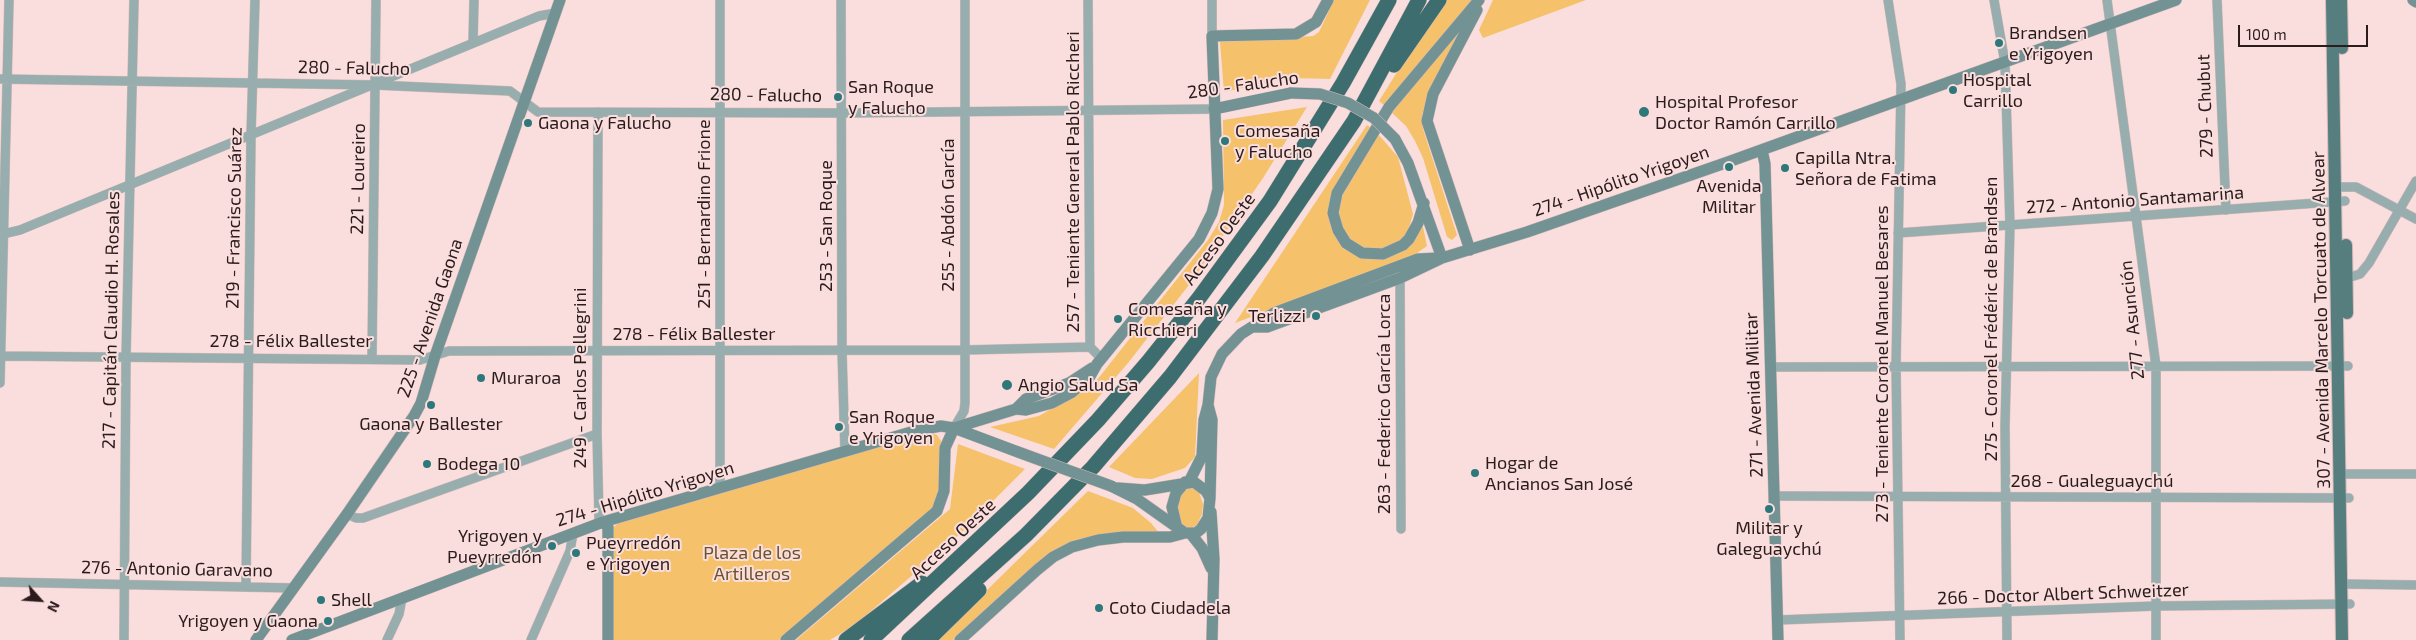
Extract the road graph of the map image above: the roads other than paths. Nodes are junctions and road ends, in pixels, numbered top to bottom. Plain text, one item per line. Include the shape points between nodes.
1 (9, 0) edge
2 (134, 0) edge
3 (255, 0) edge
4 (376, 0) edge
5 (474, 0) edge
6 (560, 0) edge
7 (720, 0) edge
8 (842, 0) edge
9 (964, 0) edge
10 (1088, 0) edge
11 (1212, 0) edge
12 (1328, 0) edge
13 (1419, 0) edge
14 (1438, 0) edge
15 (1481, 0) edge
16 (1888, 0) edge
17 (1994, 0) edge
18 (2107, 0) edge
19 (2176, 0) edge
20 (2217, 0) edge
21 (1388, 2) edge
22 (2340, 2) edge
23 (556, 13) junction
24 (2111, 24) junction
25 (1212, 36) junction
26 (473, 43) junction
27 (2005, 63) junction
28 (3, 79) edge
29 (133, 81) junction
30 (253, 84) junction
31 (375, 85) junction
32 (0, 88) edge
33 (1901, 100) junction
34 (524, 101) junction
35 (1089, 109) junction
36 (1214, 109) junction
37 (598, 112) junction
38 (720, 112) junction
39 (964, 112) junction
40 (843, 113) junction
41 (1354, 121) junction
42 (251, 135) junction
43 (1762, 150) junction
44 (2416, 181) edge
45 (130, 184) junction
46 (2341, 187) junction
47 (2341, 201) junction
48 (1424, 203) junction
49 (2226, 210) junction
50 (2400, 210) junction
51 (2137, 217) junction
52 (2416, 219) edge
53 (2010, 226) junction
54 (1898, 233) junction
55 (3, 234) junction
56 (1470, 250) junction
57 (1442, 258) junction
58 (1400, 278) junction
59 (2342, 280) junction
60 (1252, 327) junction
61 (1090, 347) junction
62 (598, 350) junction
63 (721, 350) junction
64 (965, 350) junction
65 (842, 351) junction
66 (0, 356) edge
67 (435, 356) junction
68 (126, 357) junction
69 (249, 357) junction
70 (372, 358) junction
71 (1100, 361) junction
72 (2006, 366) junction
73 (2156, 366) junction
74 (2344, 366) junction
75 (1770, 367) junction
76 (1896, 367) junction
77 (0, 383) edge
78 (1208, 405) junction
79 (954, 428) junction
80 (597, 434) junction
81 (845, 452) junction
82 (2345, 474) junction
83 (2416, 474) edge
84 (1187, 482) junction
85 (1115, 487) junction
86 (720, 488) junction
87 (1774, 496) junction
88 (1898, 496) junction
89 (2007, 497) junction
90 (2156, 497) junction
91 (2345, 498) junction
92 (1210, 503) junction
93 (347, 514) junction
94 (603, 522) junction
95 (1401, 529) dead end
96 (1184, 532) junction
97 (573, 534) junction
98 (1026, 535) junction
99 (977, 542) junction
100 (1213, 572) junction
101 (0, 582) edge
102 (124, 584) junction
103 (2346, 584) junction
104 (2416, 585) edge
105 (246, 586) junction
106 (294, 588) junction
107 (402, 598) junction
108 (2346, 604) junction
109 (2156, 606) junction
110 (2007, 613) junction
111 (1900, 617) junction
112 (1778, 620) junction
113 (124, 640) edge
114 (256, 640) edge
115 (292, 640) edge
116 (387, 640) edge
117 (530, 640) edge
118 (608, 640) edge
119 (786, 640) edge
120 (846, 640) edge
121 (871, 640) edge
122 (910, 640) edge
123 (928, 640) edge
124 (960, 640) edge
125 (1212, 640) edge
126 (1778, 640) edge
127 (1900, 640) edge
128 (2007, 640) edge
129 (2156, 640) edge
130 (2342, 640) edge
131 (2350, 640) edge

1 - 28 street
2 - 29 street, 217 - Capitán Claudio H. Rosales
3 - 30 street, 219 - Francisco Suárez
4 - 31 street, 221 - Loureiro
5 - 26 street
6 - 23 street, 225 - Avenida Gaona
7 - 38 street, 251 - Bernardino Frione
8 - 40 street, 253 - San Roque
9 - 39 street, 255 - Abdón García
10 - 35 street, 257 - Teniente General Pablo Riccheri
11 - 25 street
12 - 25 street via 1316,22 1296,34
13 - 41 highway
14 - 41 highway
15 - 48 street via 1389,107 1337,193 1333,213 1346,243 1362,253 1383,254 1409,239
15 - 56 street via 1433,94 1427,121
16 - 33 street, 273 - Teniente Coronel Manuel Besares
17 - 27 street, 275 - Coronel Frédéric de Brandsen
18 - 24 street, 277 - Asunción
19 - 24 street, 274 - Hipólito Yrigoyen
20 - 49 street, 279 - Chubut
21 - 99 highway, Acceso Oeste via 1343,83 1279,186 1199,298 1098,420
22 - 46 main road, 307 - Avenida Marcelo Torcuato de Alvear
23 - 26 street via 539,16
23 - 34 street, 225 - Avenida Gaona
24 - 27 street, 274 - Hipólito Yrigoyen
24 - 51 street, 277 - Asunción
25 - 36 street, 274 - Hipólito Yrigoyen
26 - 31 street
27 - 33 street, 274 - Hipólito Yrigoyen
27 - 53 street, 275 - Coronel Frédéric de Brandsen
28 - 29 street, 280 - Falucho
28 - 32 street
28 - 55 street
29 - 30 street, 280 - Falucho
29 - 45 street, 217 - Capitán Claudio H. Rosales
30 - 31 street, 280 - Falucho
30 - 42 street, 219 - Francisco Suárez
31 - 34 street, 280 - Falucho via 510,91
31 - 42 street
31 - 70 street, 221 - Loureiro
33 - 43 street, 274 - Hipólito Yrigoyen
33 - 54 street, 273 - Teniente Coronel Manuel Besares
34 - 37 street, 280 - Falucho via 538,112
34 - 67 street, 225 - Avenida Gaona
35 - 36 street, 280 - Falucho
35 - 39 street, 280 - Falucho
35 - 61 street, 257 - Teniente General Pablo Riccheri
36 - 48 street, 280 - Falucho, bridge via 1291,93 1320,94 1348,103 1374,118 1395,139
36 - 71 street, 274 - Hipólito Yrigoyen via 1218,188 1207,226
37 - 38 street, 280 - Falucho
37 - 62 street, 249 - Carlos Pellegrini
38 - 40 street, 280 - Falucho
38 - 63 street, 251 - Bernardino Frione
39 - 40 street, 280 - Falucho
39 - 64 street, 255 - Abdón García
40 - 65 street, 253 - San Roque
41 - 98 highway via 1262,256 1170,377 1093,467
42 - 45 street
42 - 69 street, 219 - Francisco Suárez
43 - 56 street, 274 - Hipólito Yrigoyen
43 - 75 street, 271 - Avenida Militar
44 - 50 street
45 - 55 street via 20,230
45 - 68 street, 217 - Capitán Claudio H. Rosales
46 - 47 main road, 307 - Avenida Marcelo Torcuato de Alvear
46 - 50 street via 2363,190
47 - 49 street, 272 - Antonio Santamarina
47 - 59 main road, 307 - Avenida Marcelo Torcuato de Alvear
48 - 57 street, 280 - Falucho
49 - 51 street, 272 - Antonio Santamarina
50 - 52 street
50 - 59 street via 2365,269
51 - 53 street, 272 - Antonio Santamarina
51 - 73 street, 277 - Asunción
53 - 54 street, 272 - Antonio Santamarina
53 - 72 street, 275 - Coronel Frédéric de Brandsen
54 - 76 street, 273 - Teniente Coronel Manuel Besares
55 - 66 street
56 - 57 street, 274 - Hipólito Yrigoyen
57 - 58 street, 274 - Hipólito Yrigoyen
57 - 60 street, 274 - Hipólito Yrigoyen via 1418,259 1274,313
58 - 60 street, 274 - Hipólito Yrigoyen via 1267,327
58 - 95 street, 263 - Federico García Lorca
59 - 74 main road, 307 - Avenida Marcelo Torcuato de Alvear
60 - 78 street, 274 - Hipólito Yrigoyen via 1230,343 1222,354 1211,377
61 - 64 street, 278 - Félix Ballester
61 - 71 street, 257 - Teniente General Pablo Riccheri
62 - 63 street, 278 - Félix Ballester
62 - 67 street, 278 - Félix Ballester via 449,351
62 - 80 street, 249 - Carlos Pellegrini
63 - 65 street, 278 - Félix Ballester
63 - 86 street, 251 - Bernardino Frione
64 - 65 street, 278 - Félix Ballester
64 - 79 street, 255 - Abdón García via 964,411
65 - 81 street, 253 - San Roque
66 - 68 street, 278 - Félix Ballester
66 - 77 street
67 - 70 street, 278 - Félix Ballester via 420,360
67 - 93 street, 225 - Avenida Gaona via 424,395 414,416
68 - 69 street, 278 - Félix Ballester
68 - 102 street, 217 - Capitán Claudio H. Rosales
69 - 70 street, 278 - Félix Ballester
69 - 105 street, 219 - Francisco Suárez
71 - 79 street, 274 - Hipólito Yrigoyen via 1069,383 1026,399 1016,409
72 - 73 street
72 - 76 street
72 - 89 street, 275 - Coronel Frédéric de Brandsen
73 - 74 street
73 - 90 street, 277 - Asunción
74 - 82 main road, 307 - Avenida Marcelo Torcuato de Alvear
75 - 76 street
75 - 87 street, 271 - Avenida Militar
76 - 88 street, 273 - Teniente Coronel Manuel Besares
78 - 84 street via 1202,456
78 - 92 street via 1212,420
79 - 81 street, 274 - Hipólito Yrigoyen via 941,426 918,430
79 - 85 street, bridge
79 - 119 street via 945,448 944,492 937,511
80 - 93 street via 363,518
80 - 94 street, 249 - Carlos Pellegrini via 599,518
81 - 86 street, 274 - Hipólito Yrigoyen
82 - 83 street
82 - 91 main road, 307 - Avenida Marcelo Torcuato de Alvear
84 - 85 street via 1145,490
84 - 92 street via 1198,484 1206,491
84 - 96 street via 1176,493 1172,507
85 - 96 street
86 - 94 street, 274 - Hipólito Yrigoyen
87 - 88 street, 268 - Gualeguaychú
87 - 112 street, 271 - Avenida Militar
88 - 89 street, 268 - Gualeguaychú
88 - 111 street, 273 - Teniente Coronel Manuel Besares
89 - 90 street, 268 - Gualeguaychú
89 - 110 street, 275 - Coronel Frédéric de Brandsen
90 - 91 street, 268 - Gualeguaychú
90 - 109 street, 277 - Asunción
91 - 103 main road, 307 - Avenida Marcelo Torcuato de Alvear
92 - 96 street via 1201,529
92 - 100 street
93 - 106 street, 225 - Avenida Gaona
94 - 97 street, 274 - Hipólito Yrigoyen
94 - 118 street, 249 - Carlos Pellegrini via 608,527
96 - 100 street via 1202,548
96 - 124 street via 1156,538 1114,538 1072,548 1053,557
97 - 107 street, 274 - Hipólito Yrigoyen
97 - 117 street via 570,551
98 - 122 highway
98 - 123 highway via 972,598
99 - 120 highway
99 - 121 highway, Acceso Oeste
100 - 125 street
101 - 102 street, 276 - Antonio Garavano
102 - 105 street, 276 - Antonio Garavano
102 - 113 street, 217 - Capitán Claudio H. Rosales
103 - 104 street
103 - 108 main road, 307 - Avenida Marcelo Torcuato de Alvear
105 - 106 street, 276 - Antonio Garavano
106 - 114 street, 225 - Avenida Gaona
107 - 115 street, 274 - Hipólito Yrigoyen
107 - 116 street via 399,614
108 - 109 street, 266 - Doctor Albert Schweitzer
108 - 130 main road, 307 - Avenida Marcelo Torcuato de Alvear
108 - 131 main road, 307 - Avenida Marcelo Torcuato de Alvear
109 - 110 street, 266 - Doctor Albert Schweitzer
109 - 129 street, 277 - Asunción
110 - 111 street, 266 - Doctor Albert Schweitzer
110 - 128 street, 275 - Coronel Frédéric de Brandsen
111 - 112 street, 266 - Doctor Albert Schweitzer
111 - 127 street, 273 - Teniente Coronel Manuel Besares
112 - 126 street, 271 - Avenida Militar

